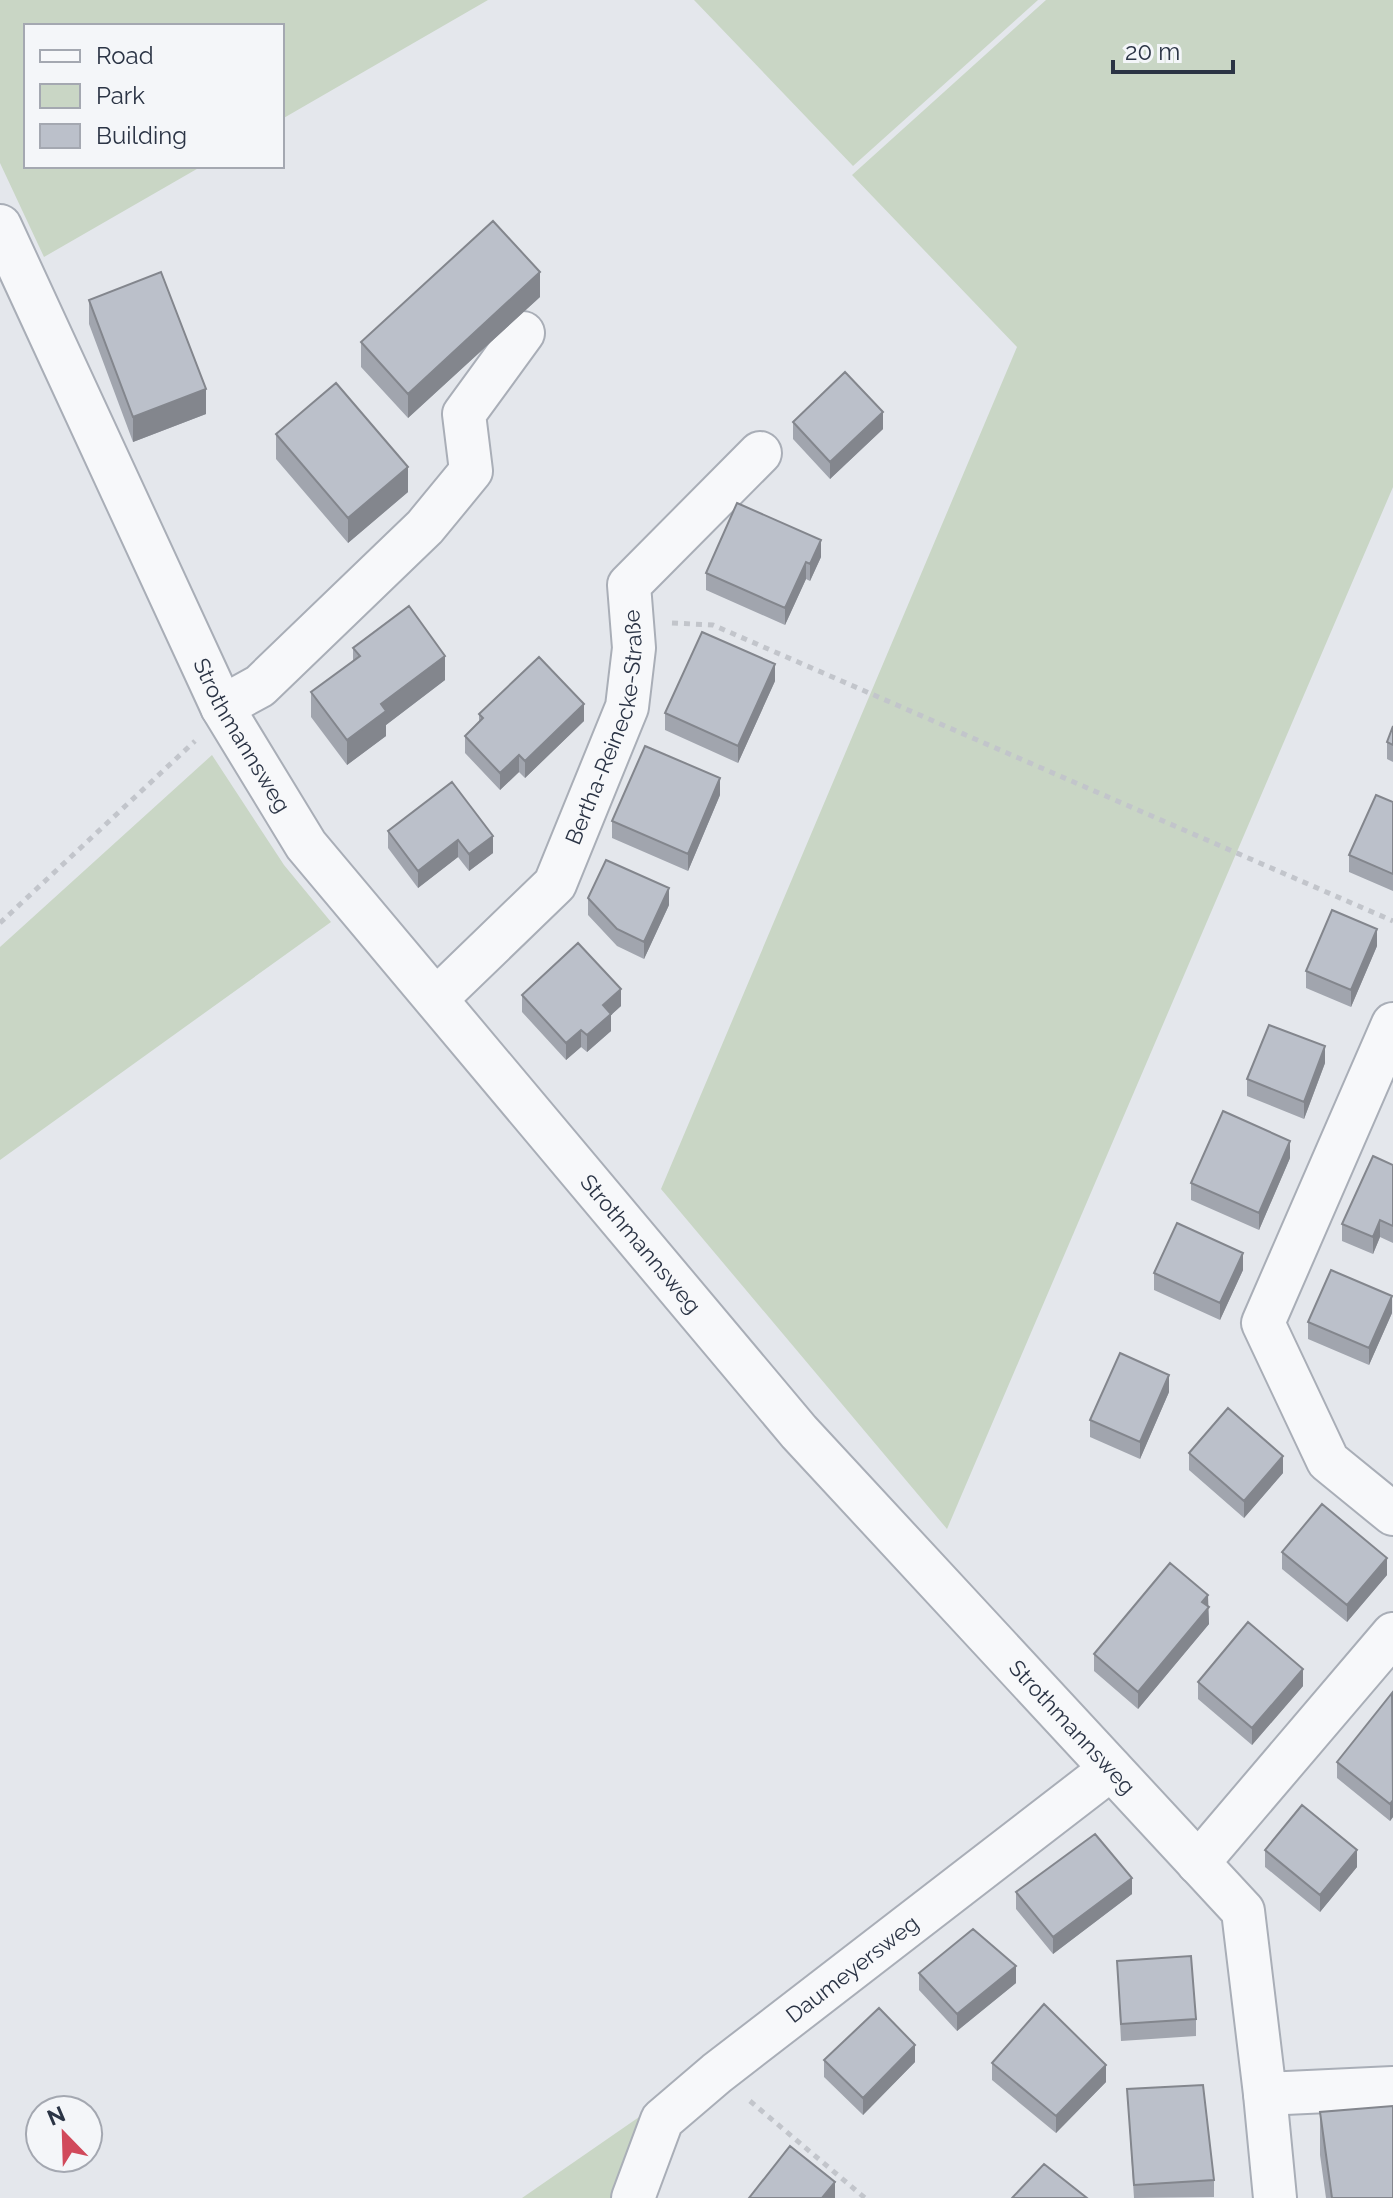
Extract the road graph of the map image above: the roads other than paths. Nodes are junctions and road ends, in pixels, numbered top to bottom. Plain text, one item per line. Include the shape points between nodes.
1 (0, 226) edge
2 (523, 333) dead end
3 (760, 453) dead end
4 (222, 707) junction
5 (436, 999) junction
6 (1393, 1024) edge
7 (1393, 1514) edge
8 (1393, 1634) edge
9 (1111, 1769) junction
10 (1198, 1863) junction
11 (1393, 2088) edge
12 (1265, 2094) junction
13 (633, 2198) edge
14 (1275, 2198) edge

1 - 4 street, Strothmannsweg
2 - 4 street via 464,414 471,471 425,527 260,686
3 - 5 street, Bertha-Reinecke-Straße via 629,585 634,648 627,707 555,884
4 - 5 street, Strothmannsweg via 306,845
5 - 9 street, Strothmannsweg via 799,1432
6 - 7 street via 1263,1323 1328,1461
8 - 10 street
9 - 10 street, Strothmannsweg
9 - 13 street, Daumeyersweg via 662,2120
10 - 12 street, Strothmannsweg via 1243,1911
11 - 12 street
12 - 14 street, Strothmannsweg

